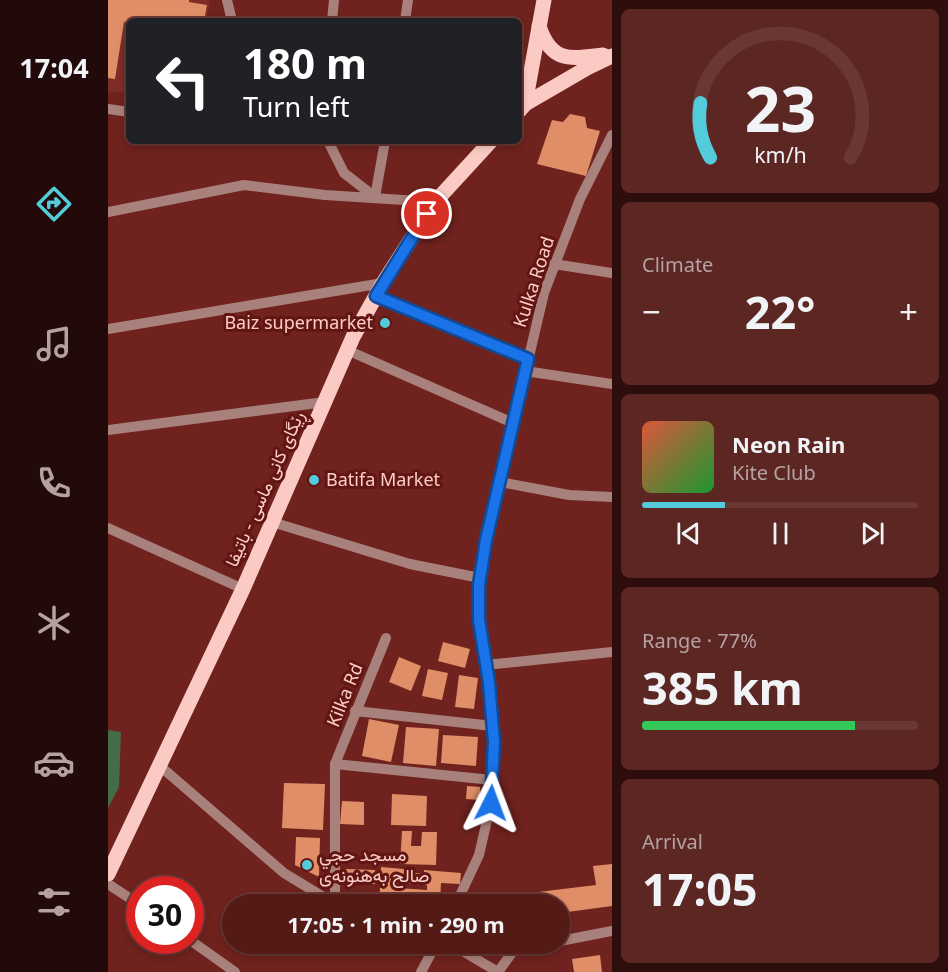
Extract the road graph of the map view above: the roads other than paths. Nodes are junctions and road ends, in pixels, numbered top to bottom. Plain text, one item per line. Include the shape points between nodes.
1 (227, 0) edge
2 (334, 0) edge
3 (408, 0) edge
4 (544, 0) edge
5 (231, 18) edge
6 (332, 18) edge
7 (405, 18) edge
8 (540, 26) junction
9 (612, 55) edge
10 (522, 108) edge
11 (108, 109) edge
12 (126, 112) edge
13 (612, 135) edge
14 (330, 144) edge
15 (384, 144) edge
16 (488, 144) edge
17 (609, 151) edge
18 (375, 197) junction
19 (435, 202) junction
20 (108, 212) edge
21 (554, 264) junction
22 (612, 273) edge
23 (379, 289) junction
24 (108, 329) edge
25 (347, 350) junction
26 (528, 359) junction
27 (525, 371) junction
28 (612, 384) edge
29 (325, 402) junction
30 (513, 423) junction
31 (108, 430) edge
32 (500, 482) junction
33 (612, 497) edge
34 (272, 522) junction
35 (108, 528) edge
36 (480, 578) junction
37 (243, 589) junction
38 (386, 639) dead end
39 (612, 652) edge
40 (486, 665) junction
41 (355, 711) junction
42 (493, 726) junction
43 (335, 764) junction
44 (160, 766) junction
45 (492, 780) junction
46 (108, 874) edge
47 (108, 884) edge
48 (319, 894) edge
49 (335, 894) edge
50 (461, 894) edge
51 (126, 896) edge
52 (612, 931) edge
53 (570, 939) edge
54 (204, 950) edge
55 (431, 954) edge
56 (468, 954) edge
57 (511, 954) edge
58 (235, 972) edge
59 (421, 972) edge

1 - 5 street
2 - 6 street
3 - 7 street
4 - 8 main road
8 - 9 main road via 550,50 561,57
8 - 10 main road
9 - 10 main road
11 - 12 street
13 - 17 street, Kulka Road
14 - 18 street via 344,173
15 - 18 street
16 - 19 main road, ڕێگای کانی ماسی - باتيفا
17 - 21 street, Kulka Road via 580,199
18 - 19 street
18 - 20 street via 244,186
19 - 23 main road, ڕێگای کانی ماسی - باتيفا
21 - 22 street
21 - 26 street, Kulka Road
23 - 24 street
23 - 25 main road, ڕێگای کانی ماسی - باتيفا
23 - 26 street
25 - 29 main road, ڕێگای کانی ماسی - باتيفا
25 - 30 street
26 - 27 street, Kulka Road
27 - 28 street
27 - 30 street, Kulka Road
29 - 31 street
29 - 34 main road, ڕێگای کانی ماسی - باتيفا
30 - 32 street, Kulka Road
32 - 33 street via 569,495
32 - 36 street, Kulka Road
34 - 36 street via 410,564
34 - 37 main road, ڕێگای کانی ماسی - باتيفا
35 - 37 street
36 - 40 street, Kulka Road via 479,620
37 - 44 main road, ڕێگای کانی ماسی - باتيفا
38 - 41 street, Kilka Rd
39 - 40 street
40 - 42 street, Kulka Road
41 - 42 street
41 - 43 street, Kilka Rd
42 - 45 street, Kulka Road
43 - 45 street
43 - 49 street
44 - 46 main road, ڕێگای کانی ماسی - باتيفا
44 - 48 street via 284,873
45 - 50 street, Kulka Road via 479,855
47 - 51 street
52 - 53 street
54 - 58 street
55 - 59 street
56 - 57 street via 498,972

